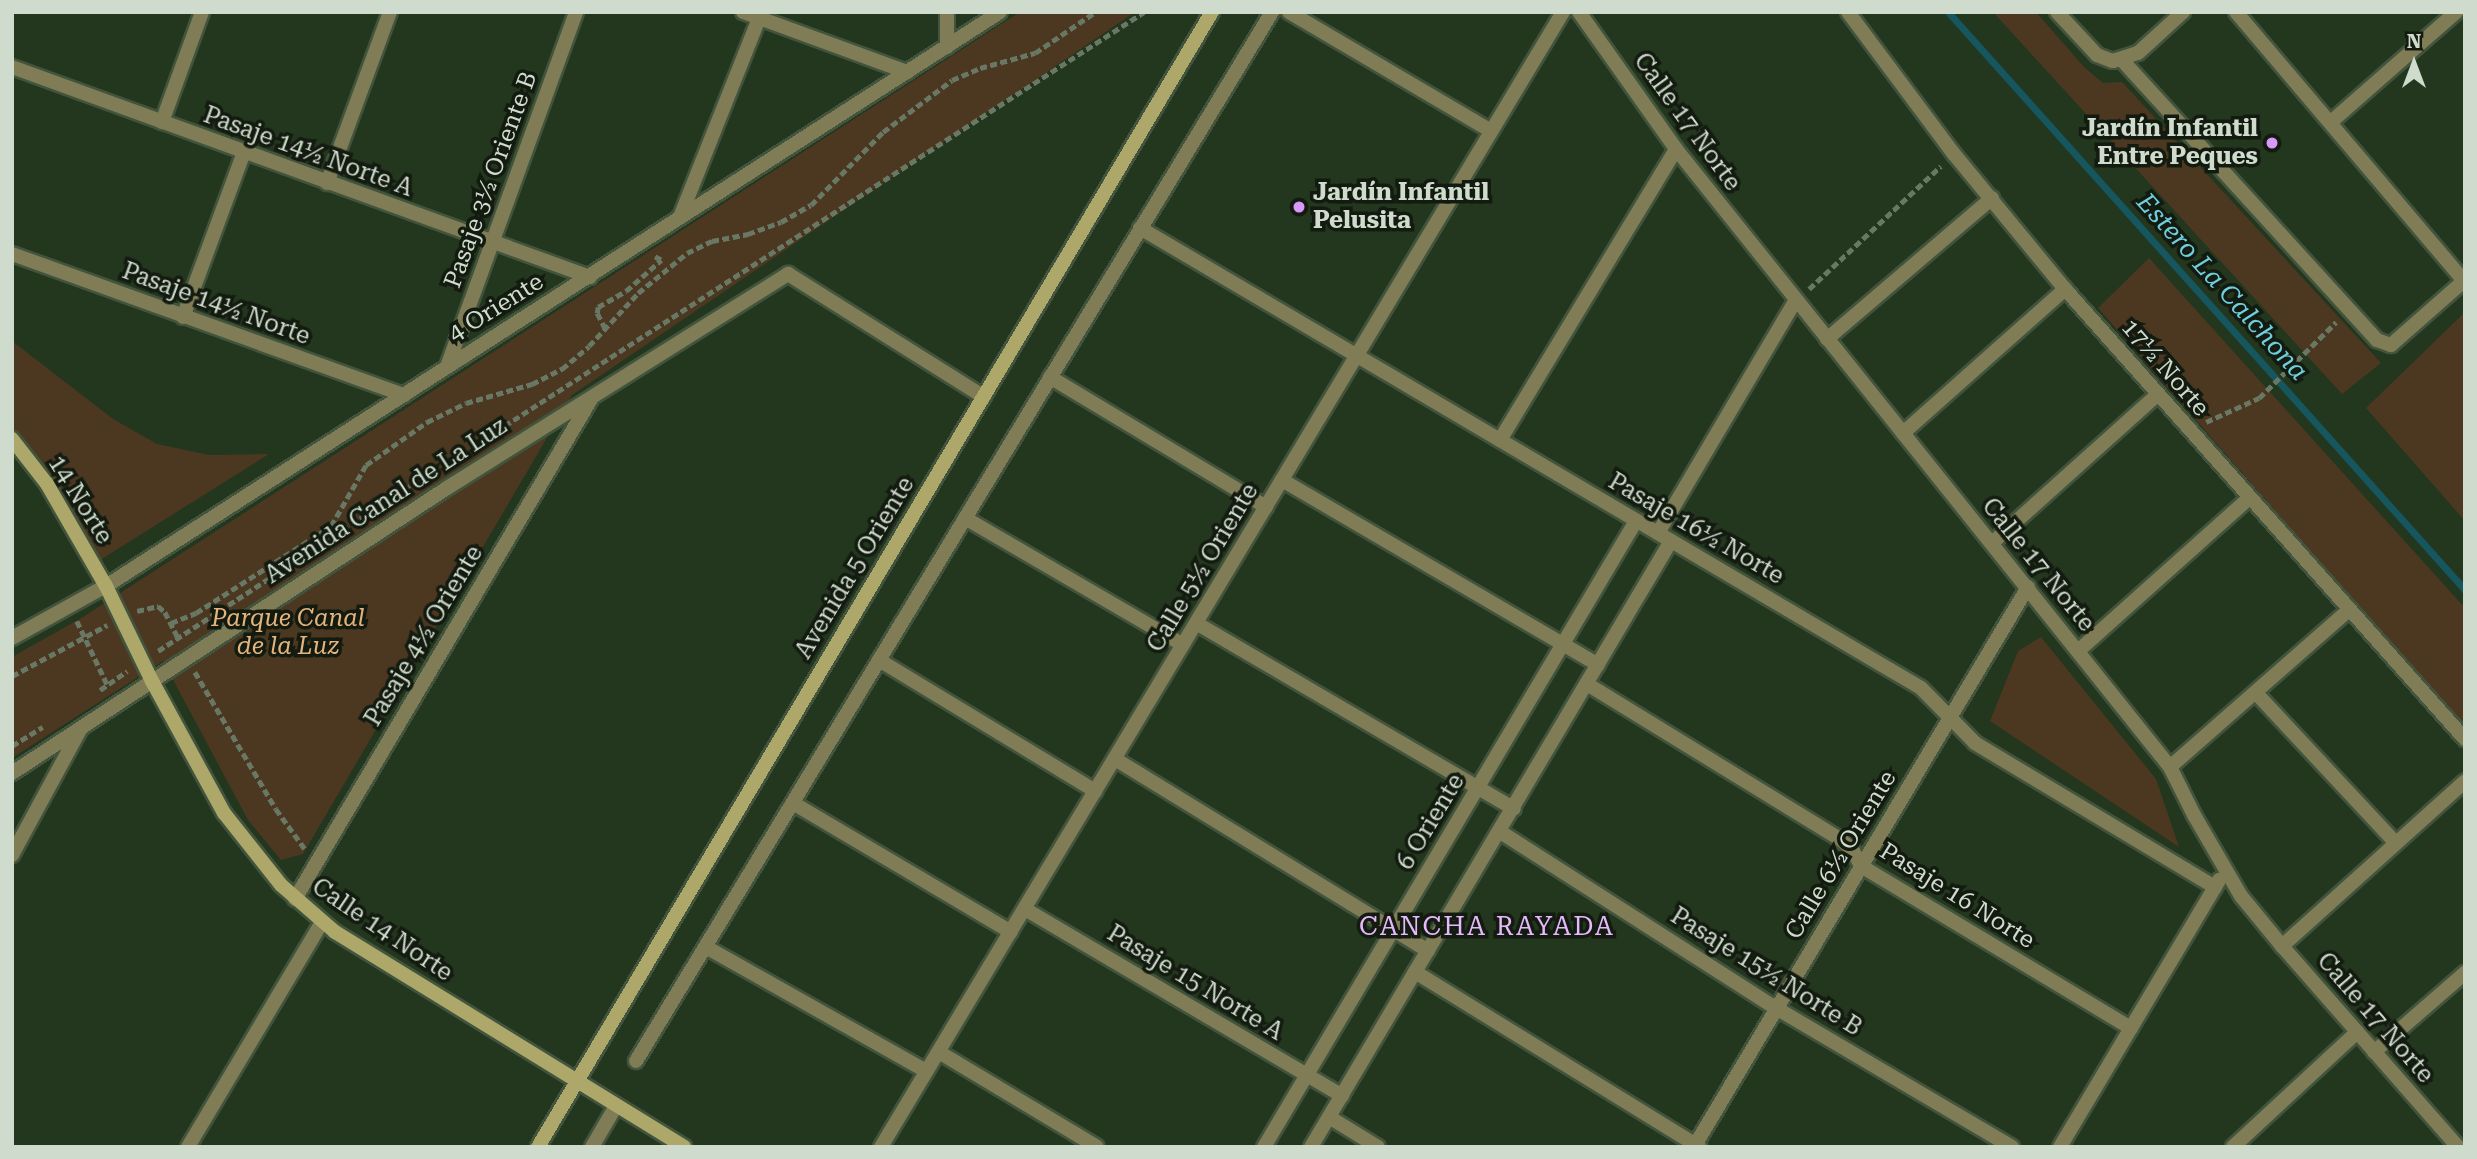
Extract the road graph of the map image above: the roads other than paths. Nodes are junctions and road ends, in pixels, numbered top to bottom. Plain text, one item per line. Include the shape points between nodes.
1 (202, 12) edge
2 (390, 12) edge
3 (576, 12) edge
4 (743, 12) edge
5 (947, 12) edge
6 (1000, 12) edge
7 (1212, 12) edge
8 (1272, 12) edge
9 (1289, 12) edge
10 (1563, 12) edge
11 (1579, 12) edge
12 (1848, 12) edge
13 (2057, 12) edge
14 (2183, 12) edge
15 (2236, 12) edge
16 (2456, 12) edge
17 (759, 18) junction
18 (947, 47) junction
19 (2118, 60) junction
20 (12, 67) edge
21 (907, 72) junction
22 (162, 122) junction
23 (2331, 122) junction
24 (1491, 131) junction
25 (1676, 149) junction
26 (244, 152) junction
27 (327, 183) junction
28 (1992, 198) junction
29 (680, 217) junction
30 (1140, 228) junction
31 (493, 244) junction
32 (12, 254) edge
33 (590, 277) junction
34 (2464, 281) edge
35 (2065, 289) junction
36 (1795, 301) junction
37 (183, 317) junction
38 (1827, 339) junction
39 (1357, 355) junction
40 (448, 364) junction
41 (1050, 377) junction
42 (2158, 394) junction
43 (404, 395) junction
44 (593, 396) junction
45 (984, 397) junction
46 (1903, 433) junction
47 (12, 439) edge
48 (1500, 440) junction
49 (1282, 480) junction
50 (2249, 498) junction
51 (1266, 507) junction
52 (965, 518) junction
53 (1636, 521) junction
54 (1665, 537) junction
55 (1992, 543) junction
56 (106, 586) junction
57 (2028, 587) junction
58 (2349, 611) junction
59 (1196, 623) junction
60 (12, 638) edge
61 (1563, 644) junction
62 (1183, 645) junction
63 (2078, 651) junction
64 (879, 660) junction
65 (1598, 665) junction
66 (152, 681) junction
67 (1587, 684) junction
68 (2256, 693) junction
69 (1950, 718) junction
70 (82, 726) junction
71 (2465, 739) edge
72 (1115, 759) junction
73 (2170, 767) junction
74 (12, 773) edge
75 (2465, 781) edge
76 (1478, 788) junction
77 (1096, 791) junction
78 (793, 803) junction
79 (1514, 809) junction
80 (1499, 831) junction
81 (2396, 843) junction
82 (12, 855) edge
83 (1861, 866) junction
84 (2225, 870) junction
85 (2215, 887) junction
86 (295, 899) junction
87 (1025, 909) junction
88 (322, 922) junction
89 (1393, 931) junction
90 (1011, 932) junction
91 (2281, 946) junction
92 (706, 947) junction
93 (1428, 951) junction
94 (1415, 972) junction
95 (2465, 973) edge
96 (1776, 1008) junction
97 (2131, 1028) junction
98 (2357, 1032) junction
99 (939, 1052) junction
100 (2374, 1052) junction
101 (636, 1061) dead end
102 (926, 1071) junction
103 (1307, 1076) junction
104 (576, 1082) junction
105 (1342, 1096) junction
106 (616, 1106) junction
107 (1329, 1117) junction
108 (1696, 1146) edge
109 (188, 1147) edge
110 (538, 1147) edge
111 (592, 1147) edge
112 (684, 1147) edge
113 (881, 1147) edge
114 (1097, 1147) edge
115 (1264, 1147) edge
116 (1311, 1147) edge
117 (1378, 1147) edge
118 (2012, 1147) edge
119 (2060, 1147) edge
120 (2233, 1147) edge
121 (2458, 1147) edge

1 - 22 street
2 - 27 street
3 - 31 street, Pasaje 3½ Oriente B
4 - 17 street
5 - 18 street
6 - 18 street, 4 Oriente
7 - 45 street, Avenida 5 Oriente
8 - 30 street
9 - 24 street
10 - 24 street, Calle 5½ Oriente
11 - 25 street, Calle 17 Norte
12 - 28 street, 17½ Norte
13 - 19 street via 2097,55
14 - 19 street via 2138,52
15 - 23 street
16 - 23 street
17 - 21 street
17 - 29 street
18 - 21 street, 4 Oriente
19 - 34 street via 2376,340 2391,345
20 - 22 street, Pasaje 14½ Norte A
21 - 29 street, 4 Oriente
22 - 26 street, Pasaje 14½ Norte A
23 - 34 street
24 - 39 street, Calle 5½ Oriente
25 - 36 street, Calle 17 Norte
25 - 48 street
26 - 27 street, Pasaje 14½ Norte A
26 - 37 street
27 - 31 street, Pasaje 14½ Norte A
28 - 35 street, 17½ Norte
28 - 38 street
29 - 33 street, 4 Oriente
30 - 39 street, Pasaje 16½ Norte
30 - 41 street
31 - 33 street, Pasaje 14½ Norte A
31 - 40 street, Pasaje 3½ Oriente B
32 - 37 street, Pasaje 14½ Norte
33 - 40 street, 4 Oriente
35 - 42 street, 17½ Norte
35 - 46 street
36 - 38 street, Calle 17 Norte
36 - 54 street
37 - 43 street, Pasaje 14½ Norte
38 - 46 street, Calle 17 Norte
39 - 48 street, Pasaje 16½ Norte
39 - 49 street, Calle 5½ Oriente
40 - 43 street, 4 Oriente
41 - 51 street
41 - 52 street
42 - 50 street, 17½ Norte
42 - 55 street
43 - 56 street, 4 Oriente
44 - 45 street, Avenida Canal de La Luz via 788,274
44 - 66 street, Avenida Canal de La Luz
44 - 86 street, Pasaje 4½ Oriente
45 - 104 street, Avenida 5 Oriente
46 - 55 street, Calle 17 Norte
47 - 56 street, 14 Norte via 47,484
48 - 53 street, Pasaje 16½ Norte
49 - 51 street, Calle 5½ Oriente
49 - 61 street
50 - 58 street, 17½ Norte
50 - 63 street
51 - 59 street, Calle 5½ Oriente
52 - 62 street
52 - 64 street
53 - 54 street, Pasaje 16½ Norte
53 - 61 street, 6 Oriente
54 - 65 street
54 - 69 street, Pasaje 16½ Norte via 1921,688
55 - 57 street, Calle 17 Norte
56 - 60 street, 4 Oriente
56 - 66 street, Calle 14 Norte
57 - 63 street, Calle 17 Norte
57 - 69 street, Calle 6½ Oriente
58 - 68 street
58 - 71 street, 17½ Norte
59 - 62 street, Calle 5½ Oriente
59 - 76 street
61 - 65 street
61 - 76 street, 6 Oriente
62 - 72 street, Calle 5½ Oriente
63 - 73 street, Calle 17 Norte
64 - 77 street
64 - 78 street
65 - 67 street
66 - 70 street, Avenida Canal de La Luz
66 - 86 street, Calle 14 Norte via 225,813 256,857
67 - 79 street
67 - 83 street, Pasaje 16 Norte via 1840,839
68 - 73 street
68 - 81 street
69 - 83 street, Calle 6½ Oriente
69 - 85 street, Pasaje 16½ Norte via 1975,743
70 - 74 street, Avenida Canal de La Luz
70 - 82 street
72 - 77 street, Calle 5½ Oriente
72 - 89 street
73 - 84 street, Calle 17 Norte
75 - 81 street
76 - 79 street
76 - 89 street, 6 Oriente
77 - 87 street, Calle 5½ Oriente
78 - 90 street
78 - 92 street
79 - 80 street
80 - 93 street
80 - 96 street, Pasaje 15½ Norte B
81 - 91 street
83 - 96 street, Calle 6½ Oriente
83 - 97 street, Pasaje 16 Norte
84 - 85 street
84 - 91 street, Calle 17 Norte
85 - 97 street
86 - 88 street, Calle 14 Norte
87 - 90 street, Calle 5½ Oriente
87 - 103 street, Pasaje 15 Norte A
88 - 104 street, Calle 14 Norte
88 - 109 street
89 - 93 street
89 - 103 street, 6 Oriente
90 - 99 street, Calle 5½ Oriente
91 - 98 street, Calle 17 Norte
92 - 101 street
92 - 102 street
93 - 94 street
94 - 105 street
94 - 108 street
95 - 100 street
96 - 108 street, Calle 6½ Oriente
96 - 118 street, Pasaje 15½ Norte B
97 - 119 street
98 - 100 street, Calle 17 Norte
98 - 120 street
99 - 102 street, Calle 5½ Oriente
99 - 114 street
100 - 121 street, Calle 17 Norte
102 - 113 street, Calle 5½ Oriente
103 - 105 street, Pasaje 15 Norte A
103 - 115 street, 6 Oriente
104 - 106 street, Calle 14 Norte
104 - 110 street, Avenida 5 Oriente
105 - 107 street
106 - 111 street
106 - 112 street, Calle 14 Norte
107 - 116 street
107 - 117 street

